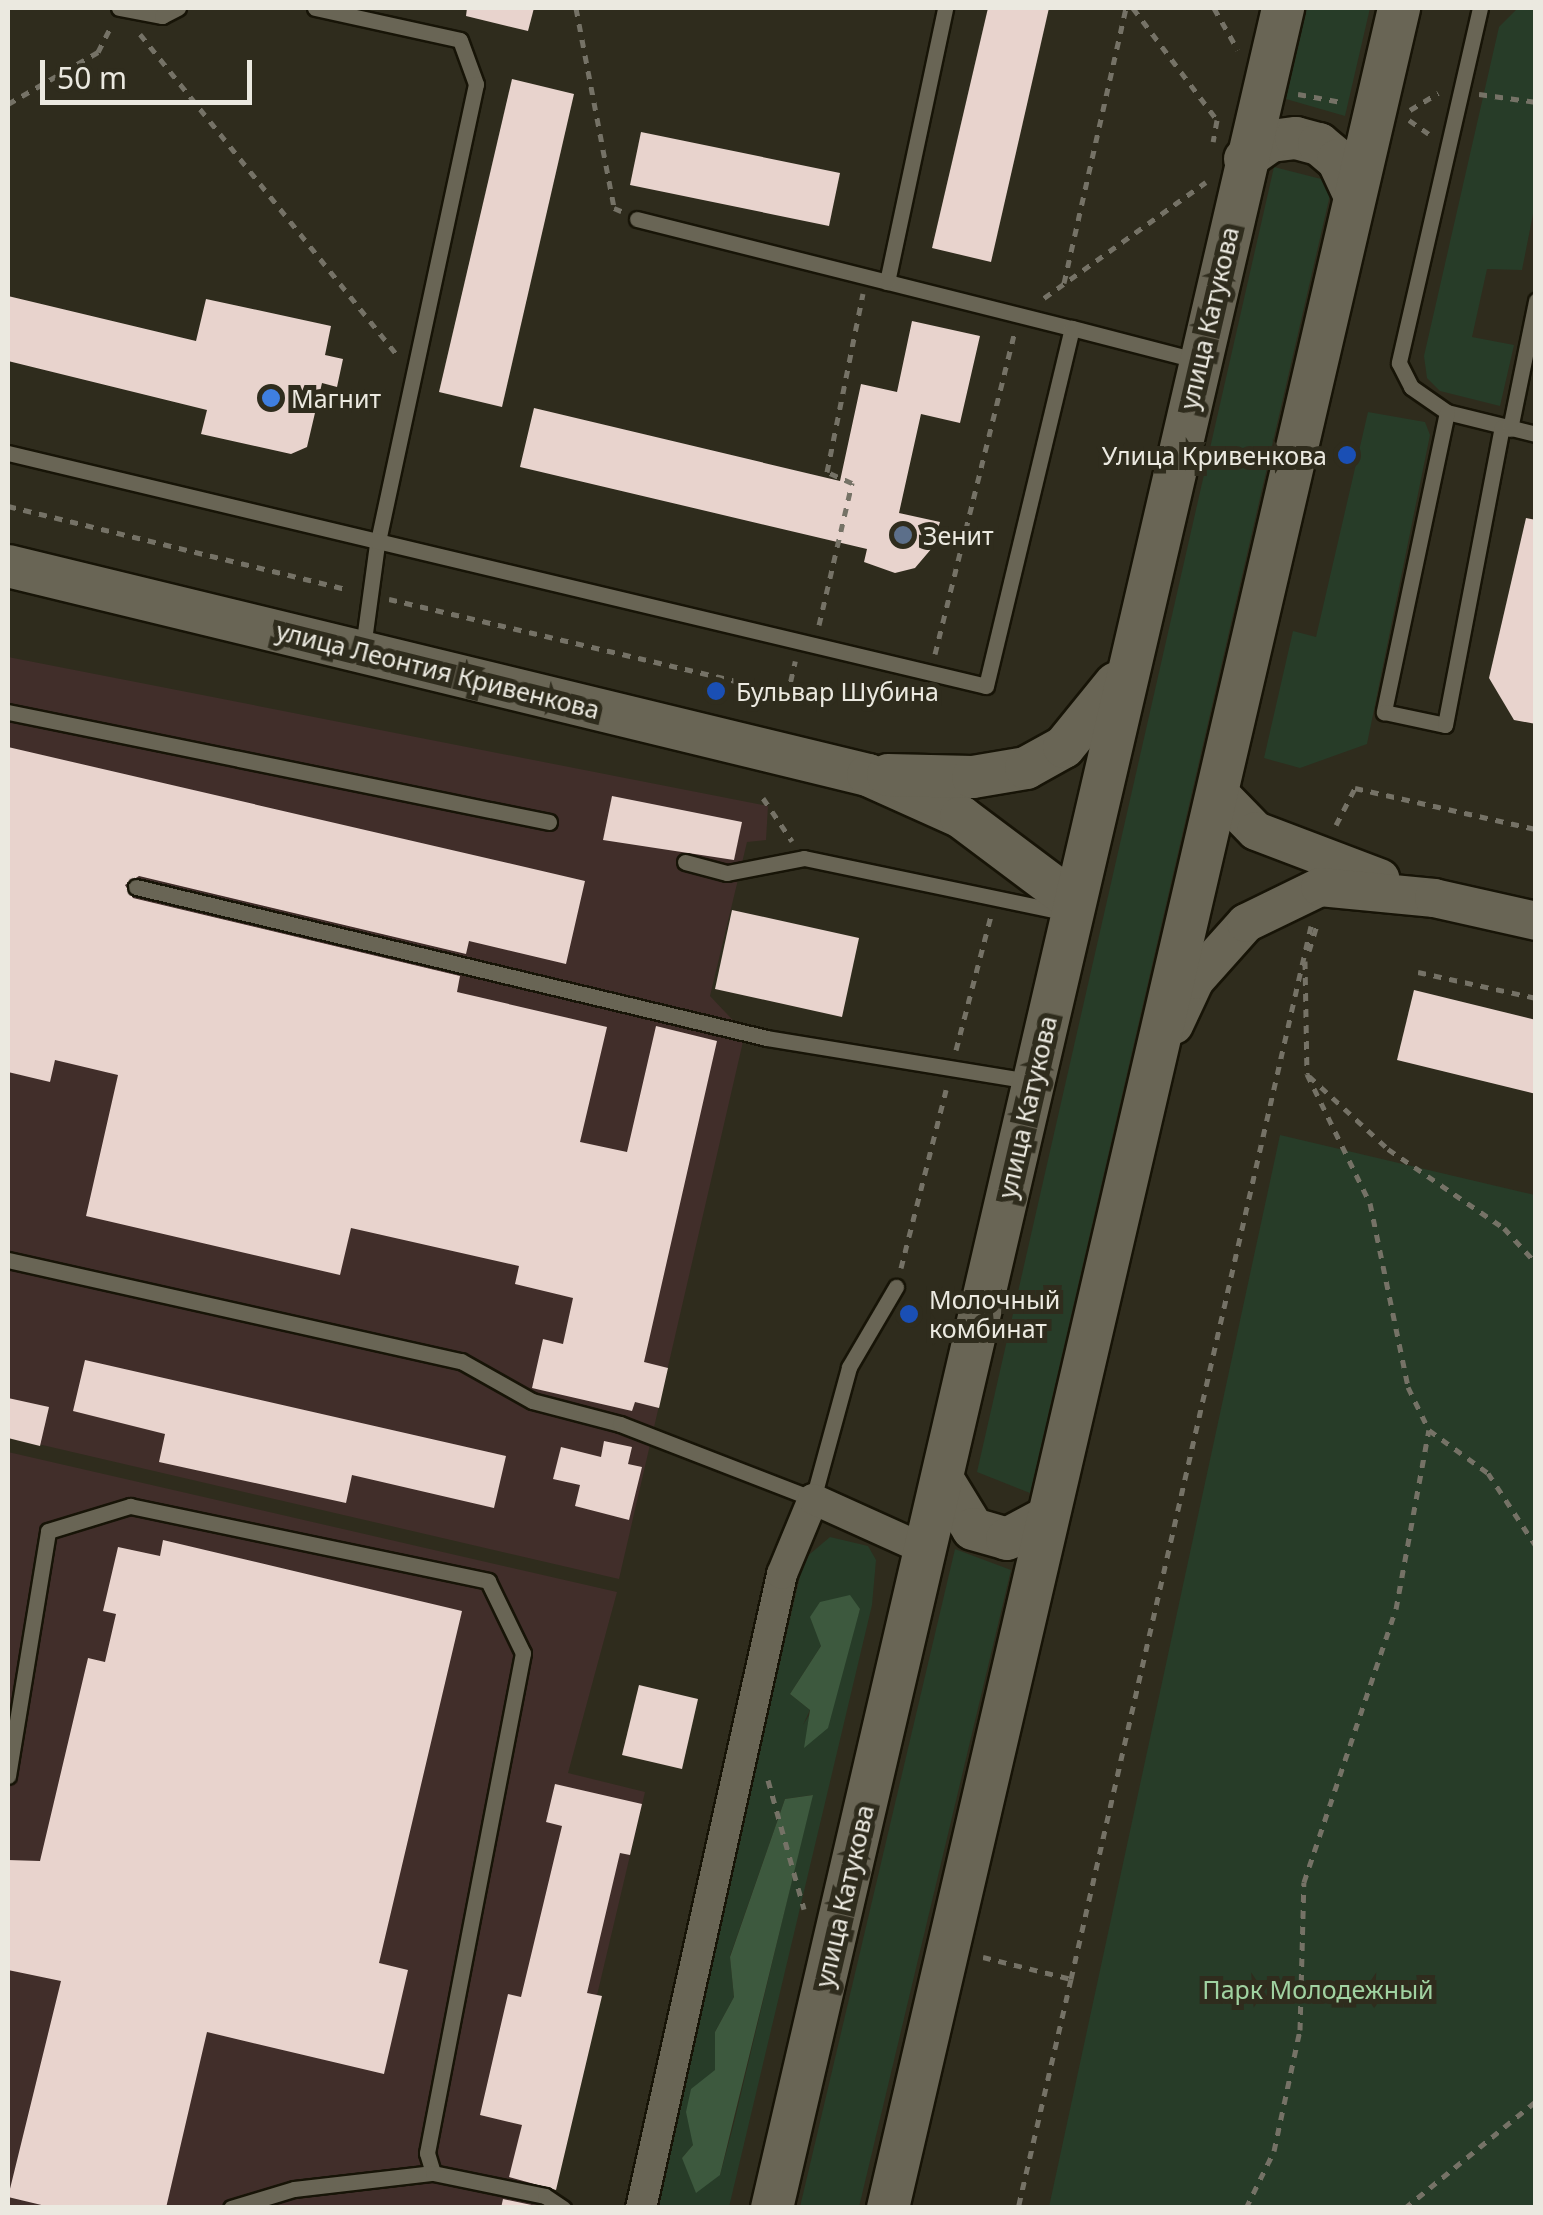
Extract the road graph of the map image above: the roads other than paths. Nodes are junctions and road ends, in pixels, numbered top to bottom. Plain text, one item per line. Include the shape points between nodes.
1 (119, 8) edge
2 (178, 8) edge
3 (314, 8) edge
4 (945, 8) edge
5 (1283, 8) edge
6 (1398, 8) edge
7 (1480, 8) edge
8 (1222, 159) junction
9 (1354, 194) junction
10 (637, 219) road end
11 (887, 282) junction
12 (1536, 302) edge
13 (1072, 328) junction
14 (1200, 361) junction
15 (1446, 412) junction
16 (1506, 428) junction
17 (1536, 434) edge
18 (8, 453) edge
19 (377, 544) junction
20 (8, 566) edge
21 (363, 652) junction
22 (1126, 669) junction
23 (8, 712) edge
24 (868, 775) junction
25 (1218, 792) junction
26 (550, 822) dead end
27 (684, 862) dead end
28 (136, 888) dead end
29 (1319, 890) junction
30 (1071, 908) junction
31 (1536, 921) edge
32 (1152, 1068) junction
33 (1034, 1082) junction
34 (8, 1260) edge
35 (896, 1288) road end
36 (943, 1480) junction
37 (813, 1499) junction
38 (1046, 1518) junction
39 (926, 1550) junction
40 (8, 1776) edge
41 (433, 2173) junction
42 (232, 2208) edge
43 (564, 2208) edge
44 (641, 2208) edge
45 (772, 2208) edge
46 (888, 2208) edge

1 - 2 lane via 162,16
3 - 19 lane via 460,40 476,84
4 - 11 lane
5 - 8 main road, улица Катукова via 1263,87
6 - 9 main road
7 - 15 lane via 1399,364 1411,387
8 - 9 main road via 1271,141 1319,144 1338,160
8 - 14 main road, улица Катукова
9 - 25 main road
10 - 11 lane
11 - 13 lane
12 - 16 lane
13 - 14 lane
13 - 19 lane via 986,686
14 - 22 main road, улица Катукова
15 - 16 lane
15 - 16 lane via 1384,712 1445,725
16 - 17 lane
18 - 19 lane
19 - 21 lane
20 - 21 main road, улица Леонтия Кривенкова
21 - 24 main road, улица Леонтия Кривенкова
22 - 24 main road via 1064,747 1026,768 972,777
22 - 30 main road, улица Катукова
23 - 26 lane
24 - 30 main road via 961,817
25 - 29 street
25 - 32 main road
27 - 30 lane via 727,873 804,858
28 - 33 lane via 767,1038
29 - 31 street via 1434,898
29 - 32 street via 1246,923 1196,980
30 - 33 main road, улица Катукова
32 - 38 main road
33 - 36 main road, улица Катукова
34 - 37 lane via 461,1360 532,1401 620,1424
35 - 37 lane via 849,1367
36 - 38 main road via 973,1529 1007,1539
36 - 39 main road, улица Катукова
37 - 39 street
37 - 44 street via 782,1574
38 - 46 main road
39 - 45 main road, улица Катукова
40 - 41 lane via 48,1531 130,1506 488,1581 523,1653 427,2153
41 - 42 lane via 294,2189
41 - 43 lane via 546,2196

